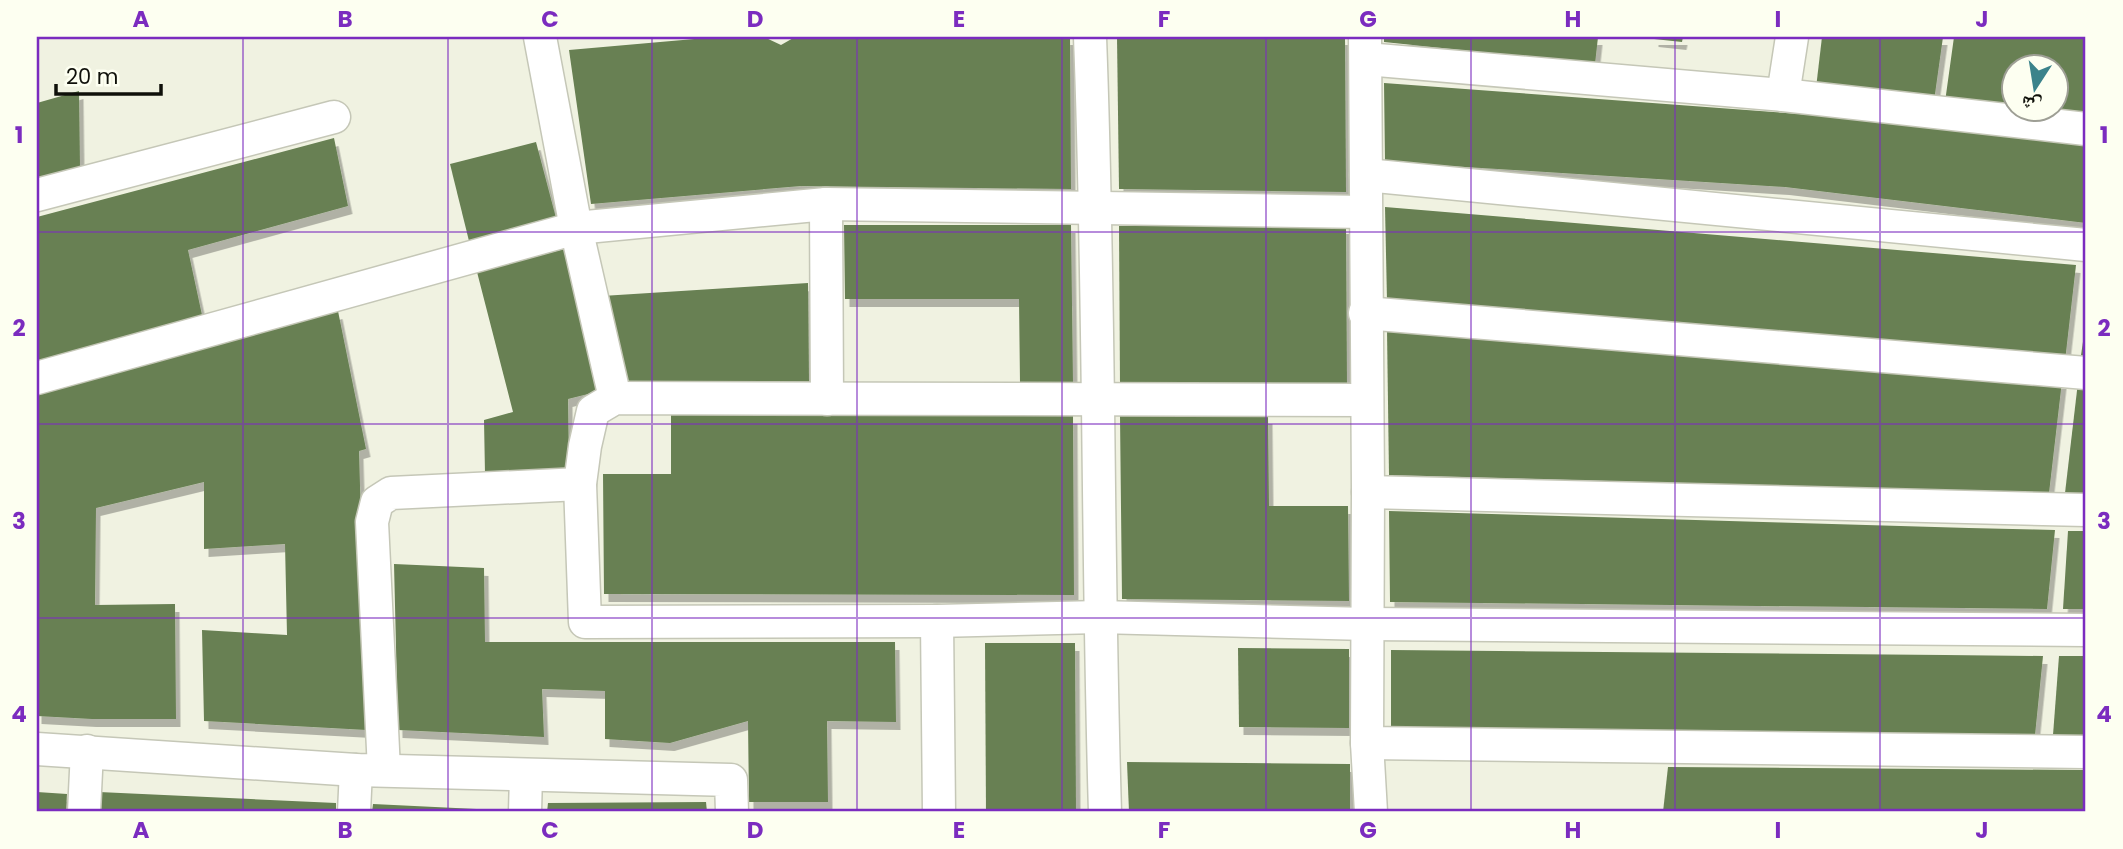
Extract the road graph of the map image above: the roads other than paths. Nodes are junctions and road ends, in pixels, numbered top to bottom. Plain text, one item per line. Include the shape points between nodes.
1 (540, 37) edge
2 (1090, 37) edge
3 (1792, 37) edge
4 (1366, 48) edge
5 (1783, 95) junction
6 (334, 117) dead end
7 (2086, 129) edge
8 (1366, 175) junction
9 (37, 195) edge
10 (826, 204) junction
11 (1097, 208) junction
12 (1365, 212) junction
13 (576, 228) junction
14 (2086, 245) edge
15 (1365, 313) junction
16 (2086, 373) edge
17 (37, 378) edge
18 (615, 398) junction
19 (827, 399) junction
20 (1099, 399) junction
21 (1367, 400) junction
22 (580, 484) junction
23 (1368, 492) junction
24 (2086, 510) edge
25 (1099, 617) junction
26 (937, 621) junction
27 (1367, 624) junction
28 (2086, 630) edge
29 (1367, 743) junction
30 (37, 749) edge
31 (87, 751) junction
32 (2086, 752) edge
33 (370, 770) junction
34 (526, 775) junction
35 (83, 812) edge
36 (354, 812) edge
37 (526, 812) edge
38 (732, 812) edge
39 (939, 812) edge
40 (1105, 812) edge
41 (1371, 812) edge

1 - 13 street
2 - 11 street
3 - 5 street
4 - 5 street
4 - 8 street
5 - 7 street
6 - 9 street
8 - 12 street
8 - 14 street
10 - 11 street
10 - 13 street
10 - 19 street
11 - 12 street
11 - 20 street
12 - 15 street
13 - 17 street
13 - 18 street
15 - 16 street
15 - 21 street
18 - 19 street
18 - 22 street via 593,411
19 - 20 street
20 - 21 street
20 - 25 street
21 - 23 street
22 - 26 street via 585,622
22 - 33 street via 391,493 377,502 372,522
23 - 24 street
23 - 27 street
25 - 26 street
25 - 27 street
25 - 40 street
26 - 39 street
27 - 28 street
27 - 29 street
29 - 32 street
29 - 41 street
30 - 31 street
31 - 33 street
31 - 35 street
33 - 34 street
33 - 36 street
34 - 37 street
34 - 38 street via 731,780

